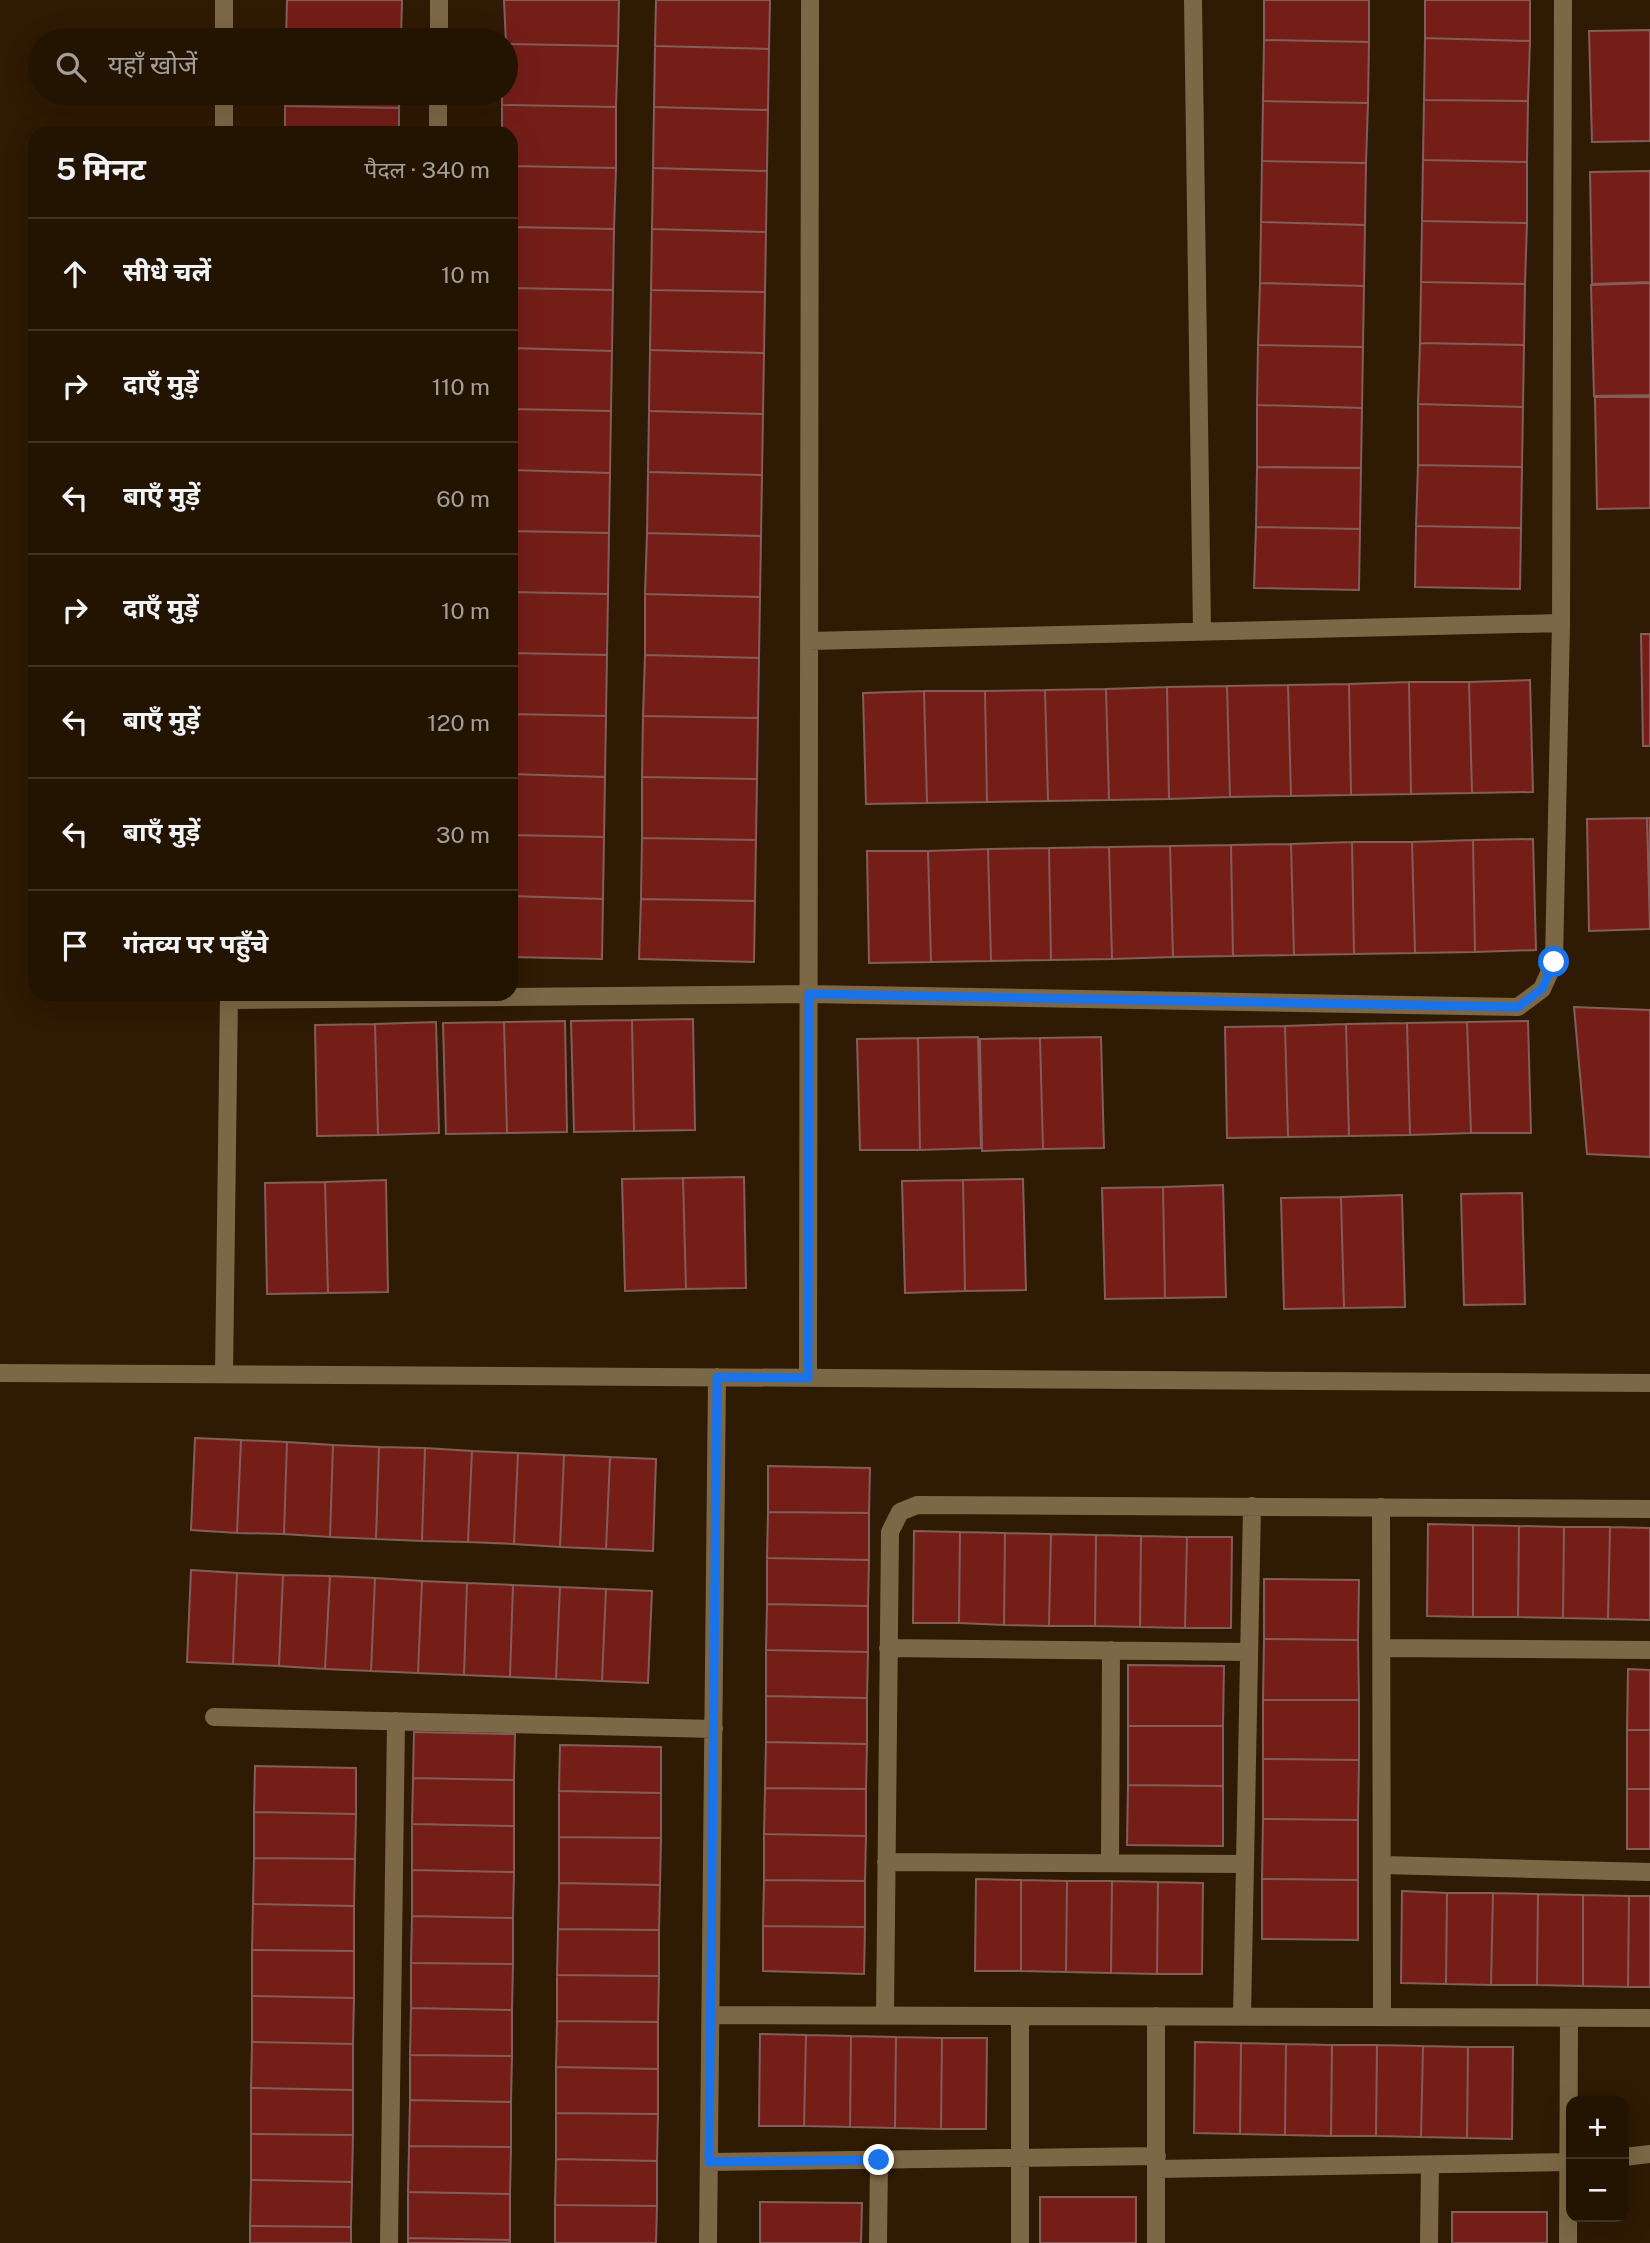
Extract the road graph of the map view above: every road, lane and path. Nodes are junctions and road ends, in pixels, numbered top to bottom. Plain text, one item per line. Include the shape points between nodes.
1 (223, 0) edge
2 (439, 0) edge
3 (810, 0) edge
4 (1193, 0) edge
5 (1563, 0) edge
6 (224, 28) edge
7 (439, 28) edge
8 (224, 105) edge
9 (439, 105) edge
10 (224, 126) edge
11 (438, 126) edge
12 (1561, 623) junction
13 (1202, 632) junction
14 (809, 641) junction
15 (809, 994) junction
16 (518, 996) edge
17 (230, 1001) edge
18 (0, 1373) edge
19 (225, 1374) junction
20 (717, 1377) junction
21 (808, 1378) junction
22 (1650, 1383) edge
23 (1252, 1506) junction
24 (1381, 1507) junction
25 (1650, 1509) edge
26 (1382, 1647) junction
27 (888, 1648) junction
28 (1111, 1650) junction
29 (1650, 1650) edge
30 (1250, 1652) junction
31 (214, 1717) dead end
32 (396, 1721) junction
33 (714, 1729) junction
34 (886, 1862) junction
35 (1110, 1864) junction
36 (1245, 1864) junction
37 (1381, 1865) junction
38 (1650, 1872) edge
39 (711, 2015) junction
40 (885, 2015) junction
41 (1020, 2016) junction
42 (1156, 2016) junction
43 (1242, 2017) junction
44 (1382, 2017) junction
45 (1569, 2018) junction
46 (1650, 2018) edge
47 (1650, 2154) edge
48 (1629, 2156) edge
49 (1020, 2158) junction
50 (1569, 2159) edge
51 (879, 2160) junction
52 (709, 2162) junction
53 (1566, 2162) edge
54 (1156, 2163) junction
55 (1430, 2165) junction
56 (1568, 2222) edge
57 (389, 2243) edge
58 (708, 2243) edge
59 (878, 2243) edge
60 (1020, 2243) edge
61 (1156, 2243) edge
62 (1429, 2243) edge
63 (1568, 2243) edge

1 - 6 street
2 - 7 street
3 - 14 street
4 - 13 street
5 - 12 street
8 - 10 street
9 - 11 street
12 - 13 street
12 - 15 street via 1554,962 1542,989 1518,1007
13 - 14 street
14 - 15 street
15 - 16 street
15 - 21 street
17 - 19 street
18 - 19 street
19 - 20 street
20 - 21 street
20 - 33 street
21 - 22 street
23 - 24 street
23 - 27 street via 917,1505 900,1511 890,1532
23 - 30 street
24 - 25 street
24 - 26 street
26 - 29 street
26 - 37 street
27 - 28 street
27 - 34 street
28 - 30 street
28 - 35 street
30 - 36 street
31 - 32 street
32 - 33 street
32 - 57 street
33 - 39 street
34 - 35 street
34 - 40 street
35 - 36 street
36 - 43 street
37 - 38 street
37 - 44 street
39 - 40 street
39 - 52 street
40 - 41 street
41 - 42 street
41 - 49 street
42 - 43 street
42 - 54 street
43 - 44 street
44 - 45 street
45 - 46 street
45 - 50 street
47 - 48 street
49 - 51 street
49 - 54 street
49 - 60 street
51 - 52 street
51 - 59 street
52 - 58 street
53 - 55 street
54 - 55 street
54 - 61 street
55 - 62 street
56 - 63 street

